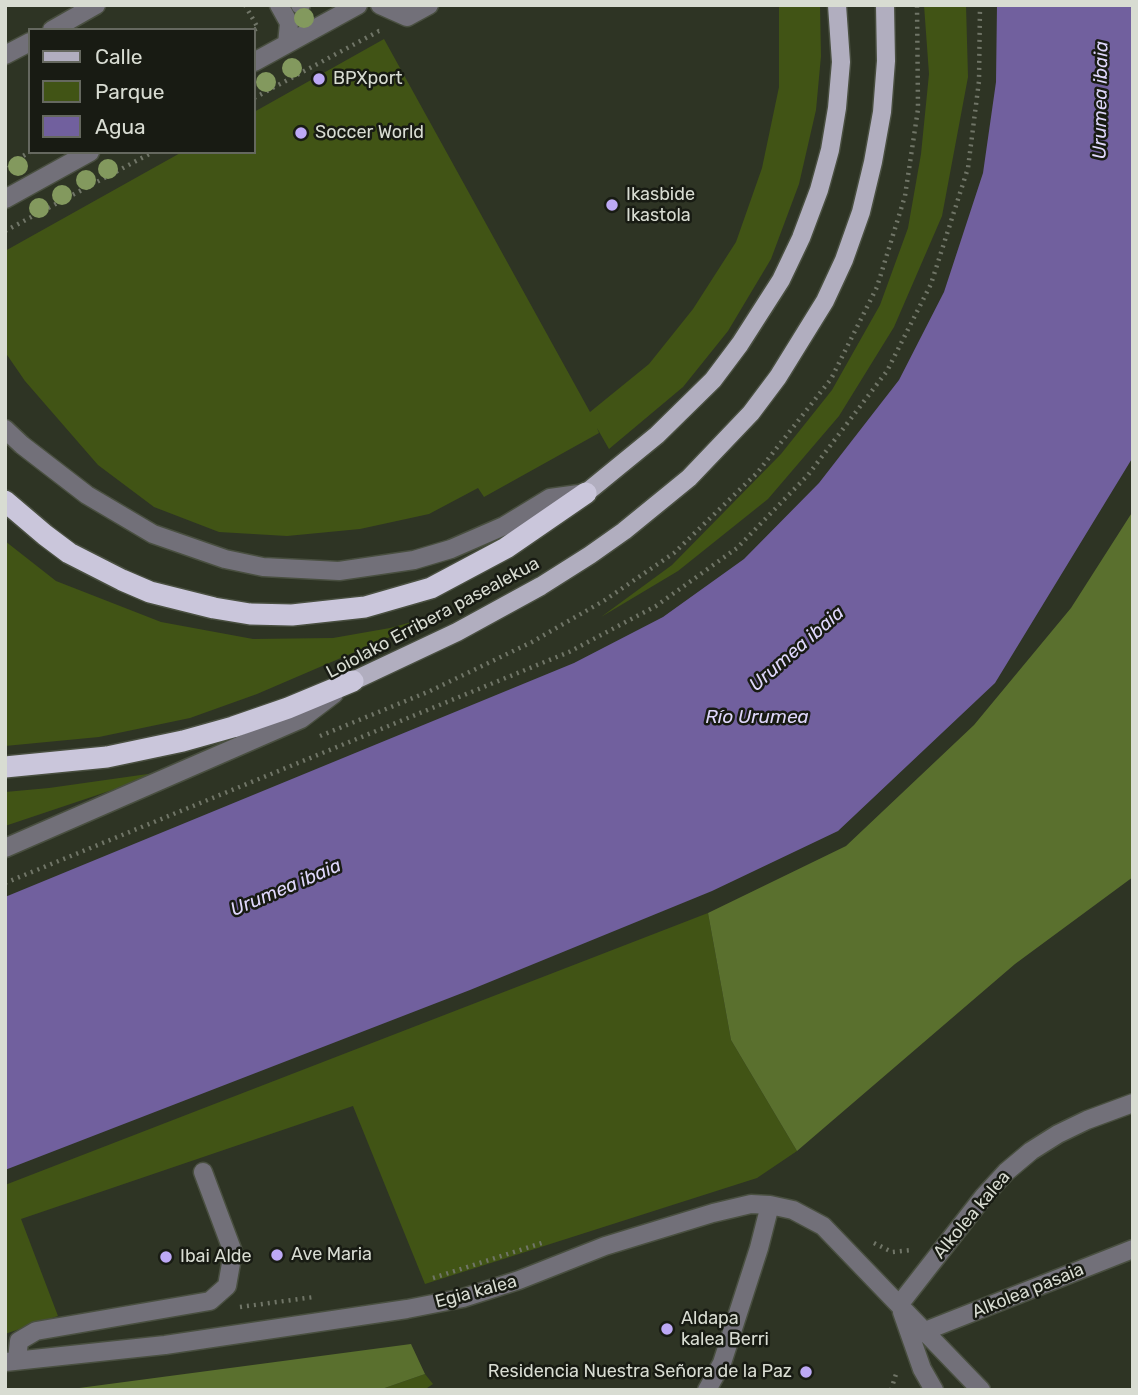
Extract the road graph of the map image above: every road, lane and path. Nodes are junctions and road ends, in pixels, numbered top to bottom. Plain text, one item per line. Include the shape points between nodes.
1 (96, 5) edge
2 (245, 5) edge
3 (279, 5) edge
4 (358, 5) edge
5 (380, 5) edge
6 (429, 5) edge
7 (837, 5) edge
8 (885, 5) edge
9 (56, 28) edge
10 (256, 29) edge
11 (391, 33) dead end
12 (28, 43) edge
13 (287, 44) junction
14 (5, 55) edge
15 (256, 61) edge
16 (256, 97) edge
17 (28, 153) edge
18 (86, 154) edge
19 (149, 154) edge
20 (5, 166) edge
21 (5, 199) edge
22 (5, 232) edge
23 (5, 429) edge
24 (586, 493) junction
25 (5, 501) edge
26 (353, 681) junction
27 (5, 767) edge
28 (5, 848) edge
29 (1133, 1104) edge
30 (203, 1172) dead end
31 (770, 1205) junction
32 (866, 1236) dead end
33 (553, 1240) dead end
34 (917, 1246) dead end
35 (1132, 1250) edge
36 (421, 1282) dead end
37 (317, 1296) dead end
38 (899, 1305) junction
39 (228, 1309) dead end
40 (925, 1331) junction
41 (11, 1361) edge
42 (898, 1369) dead end
43 (707, 1390) edge
44 (891, 1390) edge
45 (934, 1390) edge
46 (981, 1390) edge

1 - 9 street
2 - 10 path
3 - 13 street via 289,23
4 - 13 street
5 - 6 street via 407,17
7 - 24 main road via 841,62 830,150 810,214 781,280 712,380 657,435
8 - 26 main road, Loiolako Erribera pasealekua via 882,112 861,212 825,301 751,413 689,478 590,555 457,632
11 - 16 path via 379,31
12 - 14 street
13 - 15 street
17 - 20 path
18 - 21 street
19 - 22 path
23 - 24 street via 87,495 153,534 263,567 339,571 414,560 504,526 550,498
24 - 25 highway via 465,572 431,588 341,610 292,615 250,614 150,592 95,567 45,536
26 - 27 highway via 288,708 183,741 107,757
26 - 28 street, Loiolako Erribera pasealekua via 301,719
29 - 38 street, Alkolea kalea via 1058,1134 1006,1172
30 - 41 street via 233,1252 227,1286 210,1301 36,1331 19,1341
31 - 38 street, Egia kalea via 793,1210 823,1226
31 - 41 street, Egia kalea via 751,1204 713,1213 605,1246 463,1298 165,1345
31 - 43 street via 722,1363
32 - 34 path via 892,1252
33 - 36 path
35 - 40 street, Alkolea pasaia
37 - 39 path
38 - 40 street, Egia kalea
38 - 45 street, Egia kalea
40 - 46 street, Egia kalea
42 - 44 path

